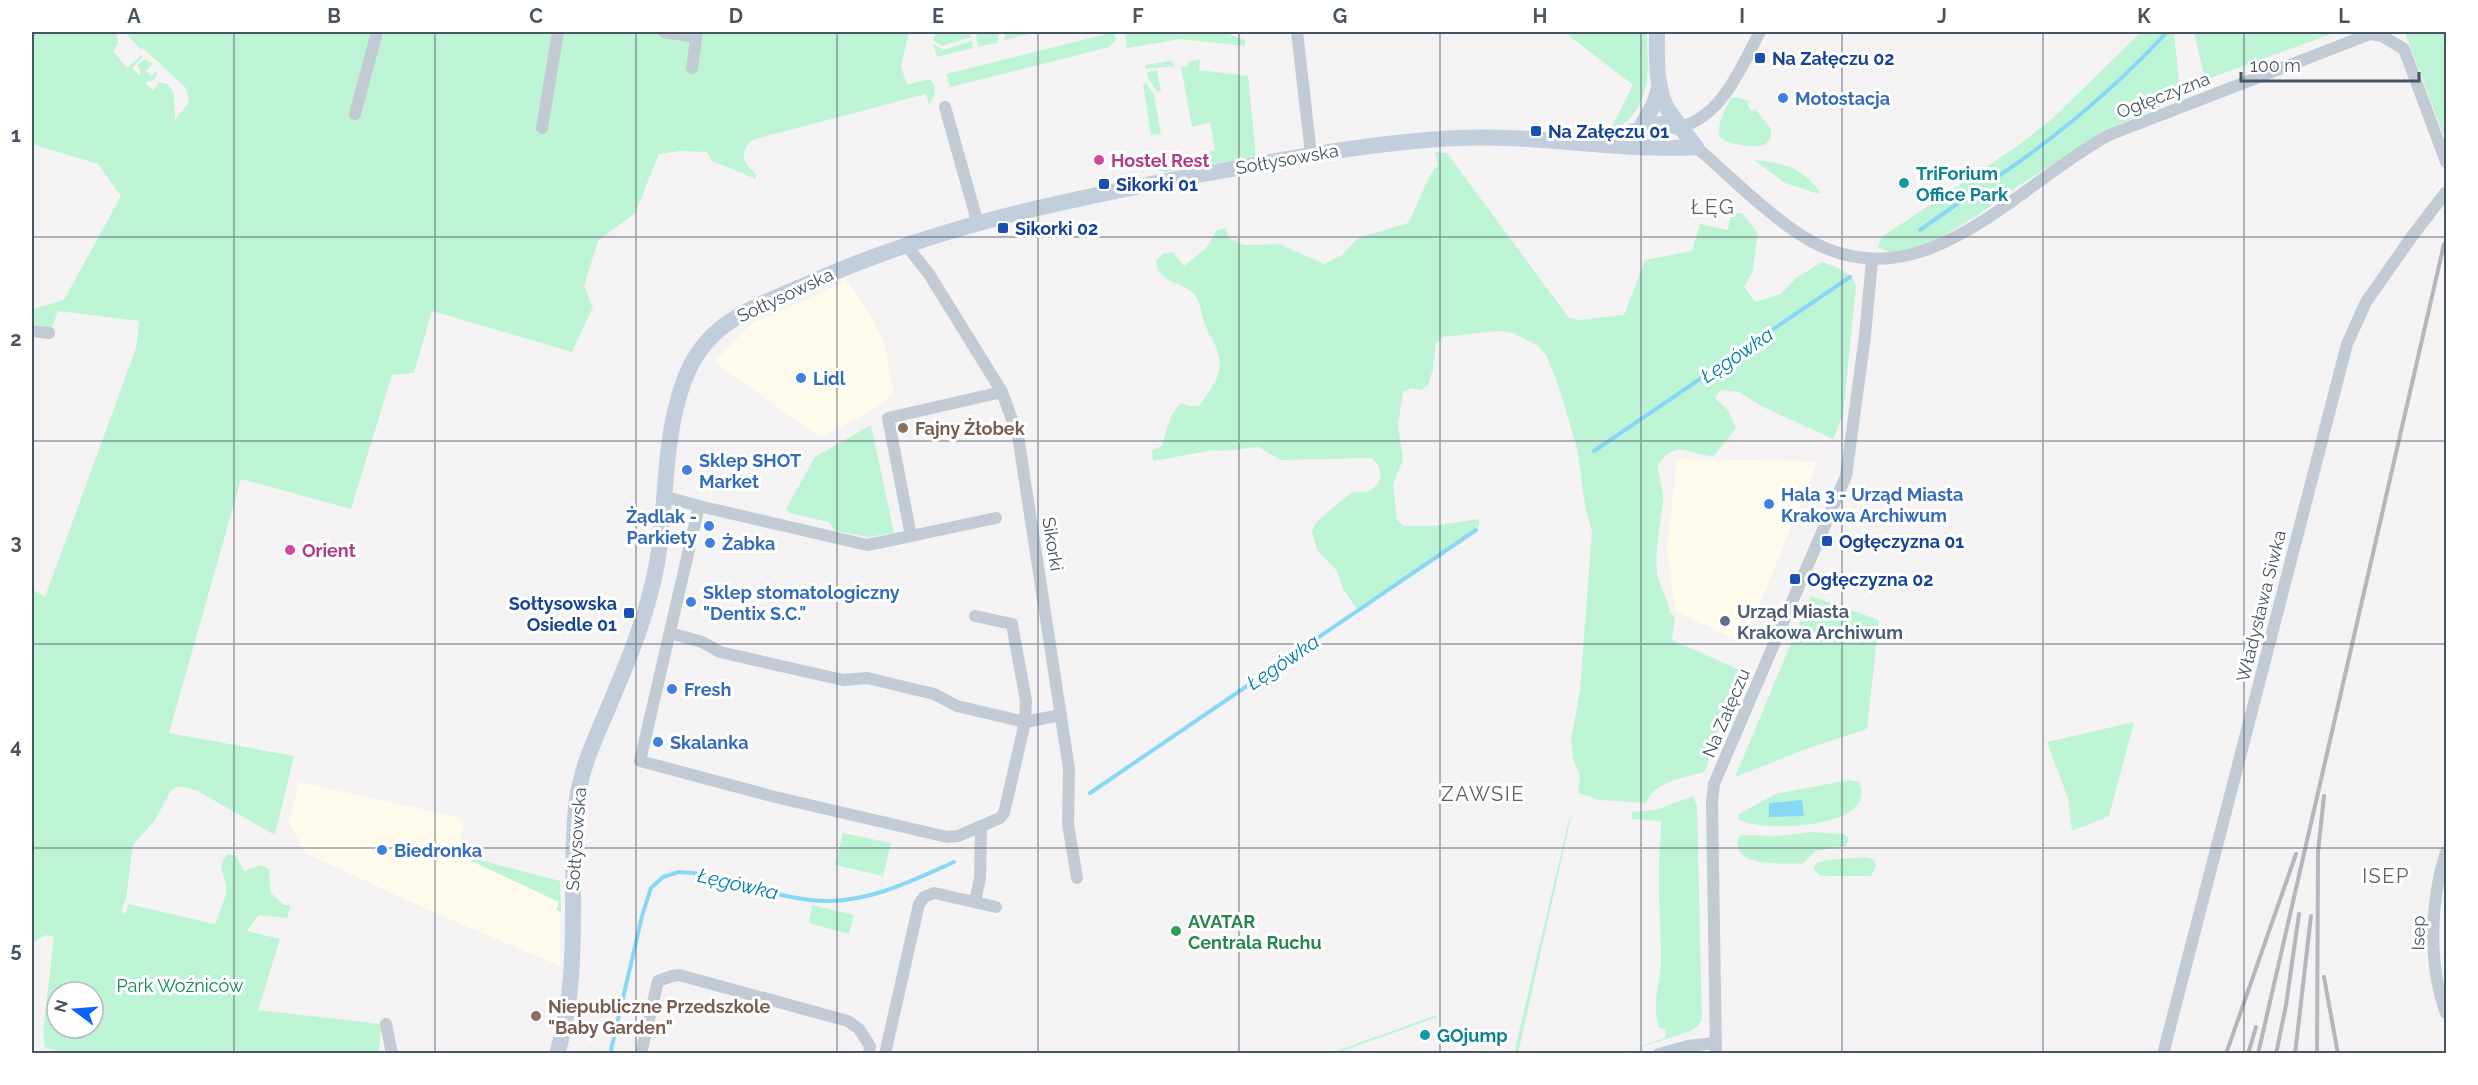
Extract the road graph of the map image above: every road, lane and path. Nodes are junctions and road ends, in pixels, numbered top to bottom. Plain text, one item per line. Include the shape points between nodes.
1 (377, 32) edge
2 (558, 32) edge
3 (664, 32) edge
4 (1297, 32) edge
5 (1657, 32) edge
6 (1760, 32) edge
7 (697, 34) edge
8 (692, 68) dead end
9 (1660, 86) junction
10 (945, 107) dead end
11 (355, 114) dead end
12 (1681, 127) junction
13 (542, 128) dead end
14 (1640, 129) junction
15 (1592, 142) junction
16 (1696, 147) junction
17 (1311, 154) junction
18 (2446, 162) edge
19 (2446, 192) edge
20 (978, 224) junction
21 (906, 244) junction
22 (1872, 260) junction
23 (32, 331) edge
24 (49, 333) dead end
25 (1002, 392) junction
26 (663, 496) junction
27 (699, 506) junction
28 (996, 518) dead end
29 (911, 536) junction
30 (975, 616) dead end
31 (670, 633) junction
32 (1061, 715) junction
33 (1025, 722) junction
34 (981, 826) junction
35 (2446, 852) edge
36 (1077, 878) dead end
37 (975, 902) junction
38 (996, 908) dead end
39 (2446, 1013) edge
40 (386, 1024) dead end
41 (1716, 1048) edge
42 (392, 1053) edge
43 (557, 1053) edge
44 (641, 1053) edge
45 (869, 1053) edge
46 (885, 1053) edge
47 (1659, 1053) edge
48 (2163, 1053) edge

1 - 11 street
2 - 13 street
3 - 7 street
4 - 17 street
5 - 9 street
6 - 12 street via 1733,84 1719,101 1705,115
7 - 8 street
9 - 12 street via 1666,107
9 - 14 street
10 - 20 street
12 - 14 street, Sołtysowska via 1663,124
12 - 16 street
14 - 15 street, Sołtysowska
15 - 16 street, Sołtysowska via 1660,149
15 - 17 street, Sołtysowska via 1459,138
16 - 22 street via 1794,230 1828,249
17 - 20 street, Sołtysowska via 1072,200
18 - 22 street, Ogłęczyzna via 2404,49 2382,36 2370,34 2109,135 1949,242 1912,255
19 - 48 street, Władysława Siwka via 2366,302 2348,345
20 - 21 street, Sołtysowska
21 - 25 street, Sikorki
21 - 26 street, Sołtysowska via 754,308 729,321 710,338 692,363 680,392
22 - 41 street, Na Załęczu via 1846,476 1714,784
23 - 24 street
25 - 29 street via 888,417
25 - 32 street, Sikorki via 1018,436
26 - 27 street
26 - 43 street, Sołtysowska via 658,554 645,610 579,785 572,876 571,990
27 - 29 street via 867,545
27 - 31 street
28 - 29 street
30 - 33 street via 1012,624 1026,701
31 - 33 street via 720,652 843,680 867,678
31 - 34 street via 640,761 947,837
32 - 33 street
32 - 36 street, Sikorki via 1069,769 1068,824
33 - 34 street via 1004,813
34 - 37 street via 980,878
35 - 39 street, Isep via 2434,939
37 - 38 street
37 - 46 street via 934,893 919,904
40 - 42 street
41 - 47 street via 1688,1046
44 - 45 street via 658,981 679,975 848,1022 859,1029 870,1046

